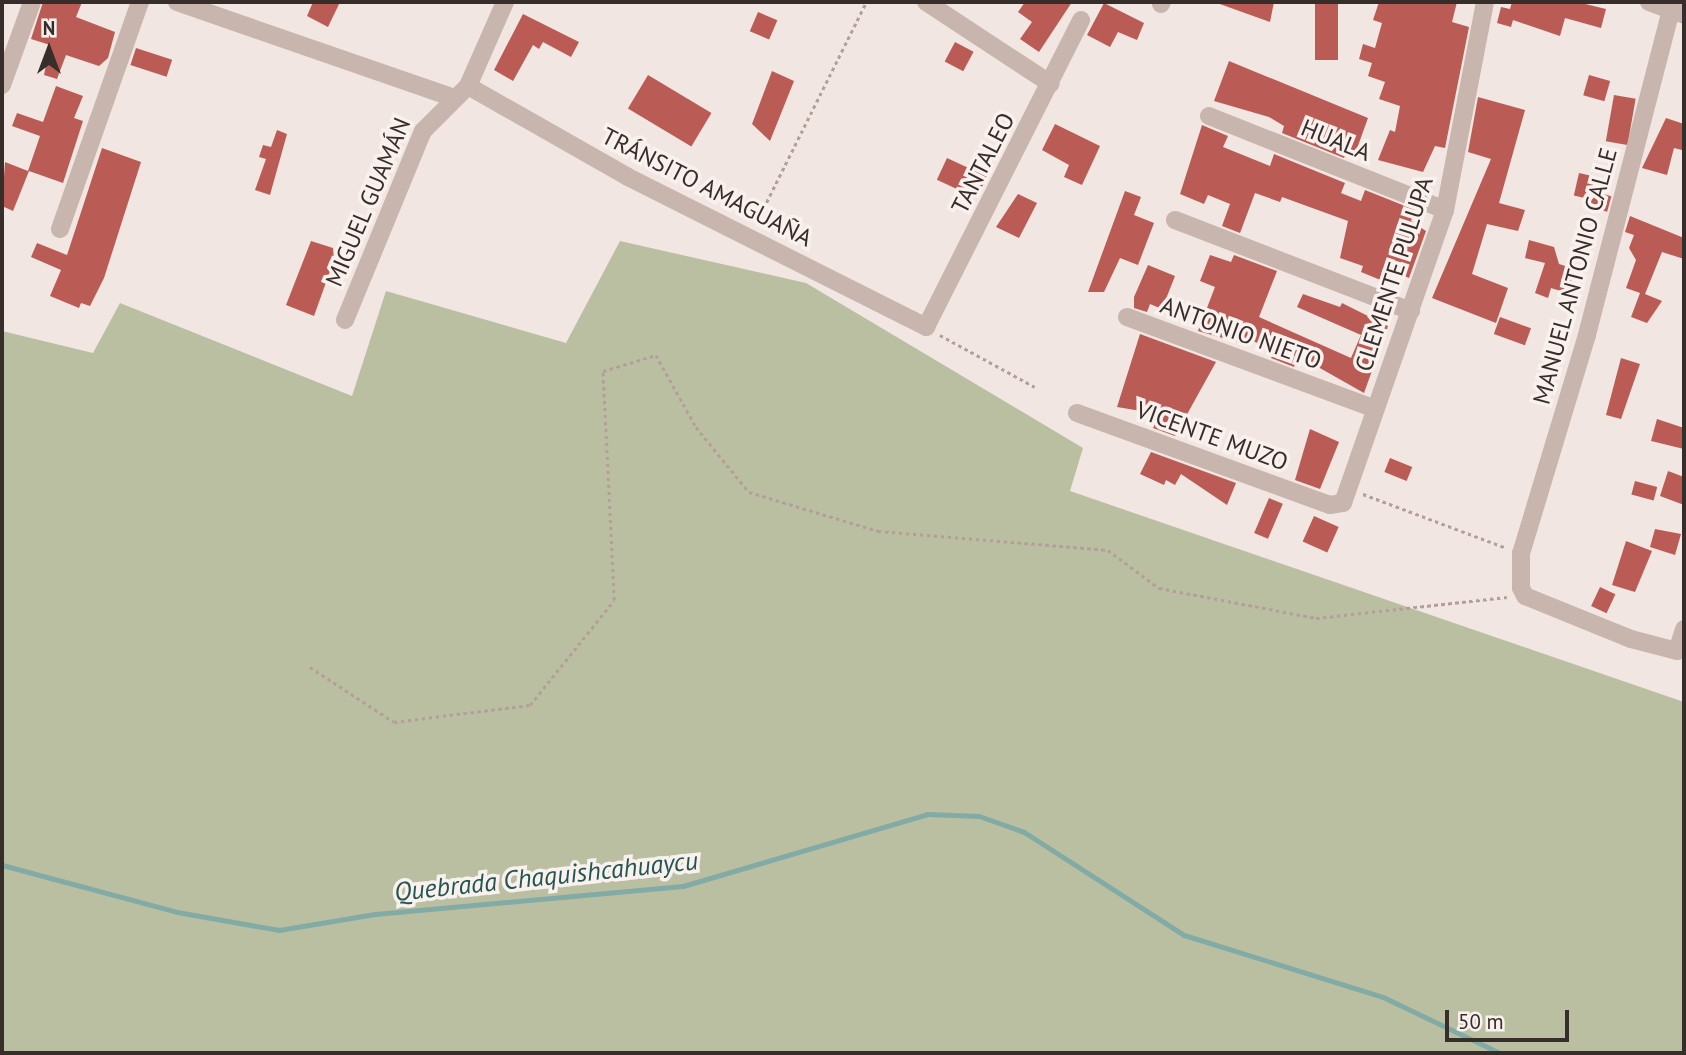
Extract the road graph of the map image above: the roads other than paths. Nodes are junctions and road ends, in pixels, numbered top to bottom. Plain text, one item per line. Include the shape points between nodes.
1 (32, 2) edge
2 (140, 2) edge
3 (177, 2) edge
4 (505, 2) edge
5 (926, 2) edge
6 (1485, 2) edge
7 (1649, 2) edge
8 (1678, 12) edge
9 (1081, 20) dead end
10 (1051, 84) junction
11 (2, 85) edge
12 (461, 92) junction
13 (1209, 116) dead end
14 (1445, 210) junction
15 (1175, 220) dead end
16 (60, 229) dead end
17 (1410, 311) junction
18 (1127, 317) dead end
19 (345, 320) dead end
20 (926, 327) joint
21 (1376, 409) junction
22 (1077, 413) dead end
23 (1330, 505) joint
24 (1684, 629) edge

1 - 11 street
2 - 16 street
3 - 12 street, TRÁNSITO AMAGUAÑA
4 - 12 street, MIGUEL GUAMÁN
5 - 10 street
6 - 14 street, CLEMENTE PULUPA
7 - 8 street
8 - 24 street, MANUEL ANTONIO CALLE via 1521,553 1525,596 1677,651
9 - 10 street, TANTALEO
10 - 20 street, TANTALEO
12 - 19 street, MIGUEL GUAMÁN via 423,131
12 - 20 street, TRÁNSITO AMAGUAÑA
13 - 14 street, HUALA
14 - 17 street, CLEMENTE PULUPA
15 - 17 street
17 - 21 street, CLEMENTE PULUPA
18 - 21 street, ANTONIO NIETO
21 - 23 street, CLEMENTE PULUPA via 1350,489 1343,503
22 - 23 street, VICENTE MUZO

